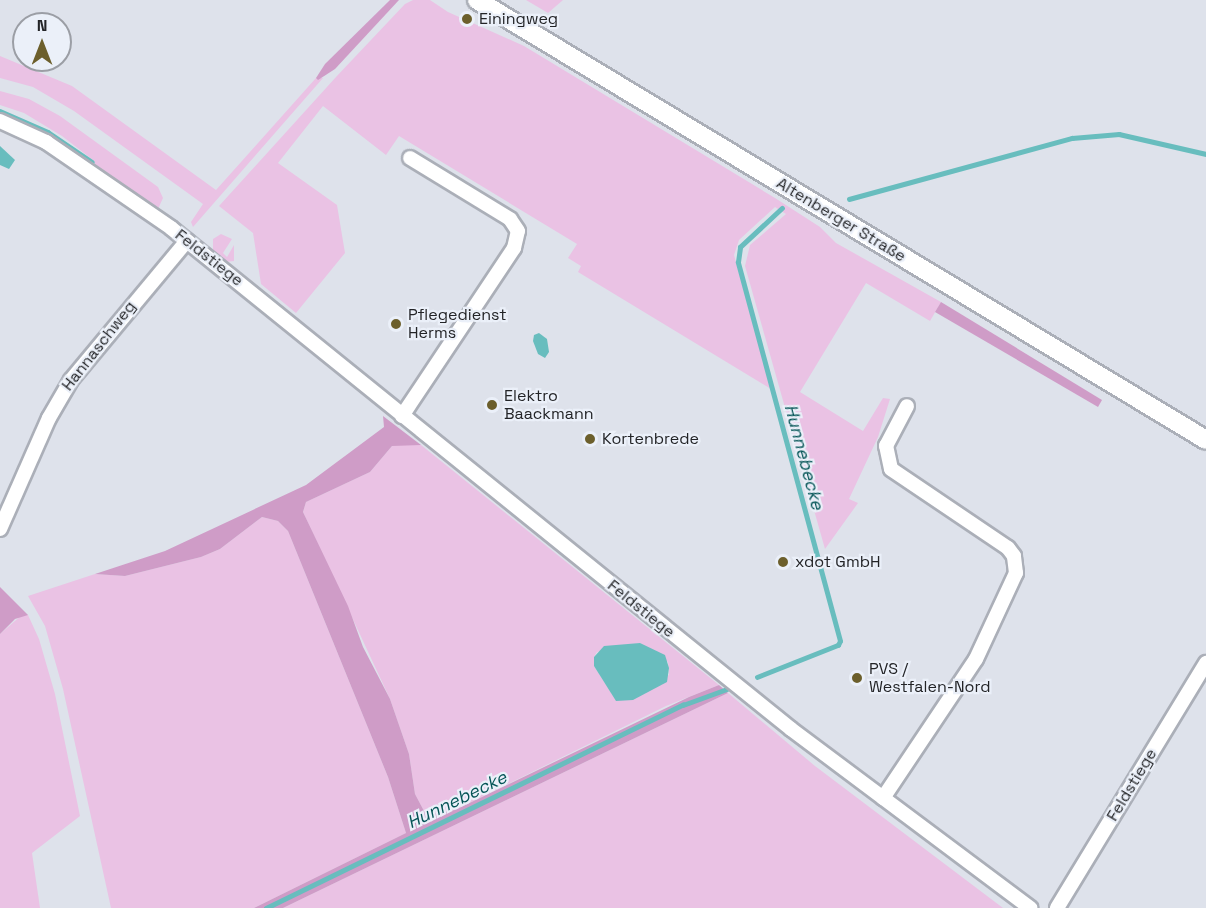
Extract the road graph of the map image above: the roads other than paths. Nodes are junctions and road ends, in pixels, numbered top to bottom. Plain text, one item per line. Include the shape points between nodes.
1 (477, 0) edge
2 (0, 121) edge
3 (410, 158) dead end
4 (187, 241) junction
5 (907, 406) dead end
6 (402, 416) junction
7 (1206, 440) edge
8 (0, 529) edge
9 (1206, 663) edge
10 (883, 798) junction
11 (1030, 908) edge
12 (1057, 908) edge

1 - 7 main road, Altenberger Straße
2 - 4 street, Feldstiege via 46,142
3 - 6 street via 510,219 518,231 514,248
4 - 6 street, Feldstiege
4 - 8 street, Hannaschweg via 71,380 49,418
5 - 10 street via 886,446 891,469 1008,548 1014,556 1016,573 976,659
6 - 10 street, Feldstiege via 791,729
9 - 12 street, Feldstiege
10 - 11 street, Feldstiege

